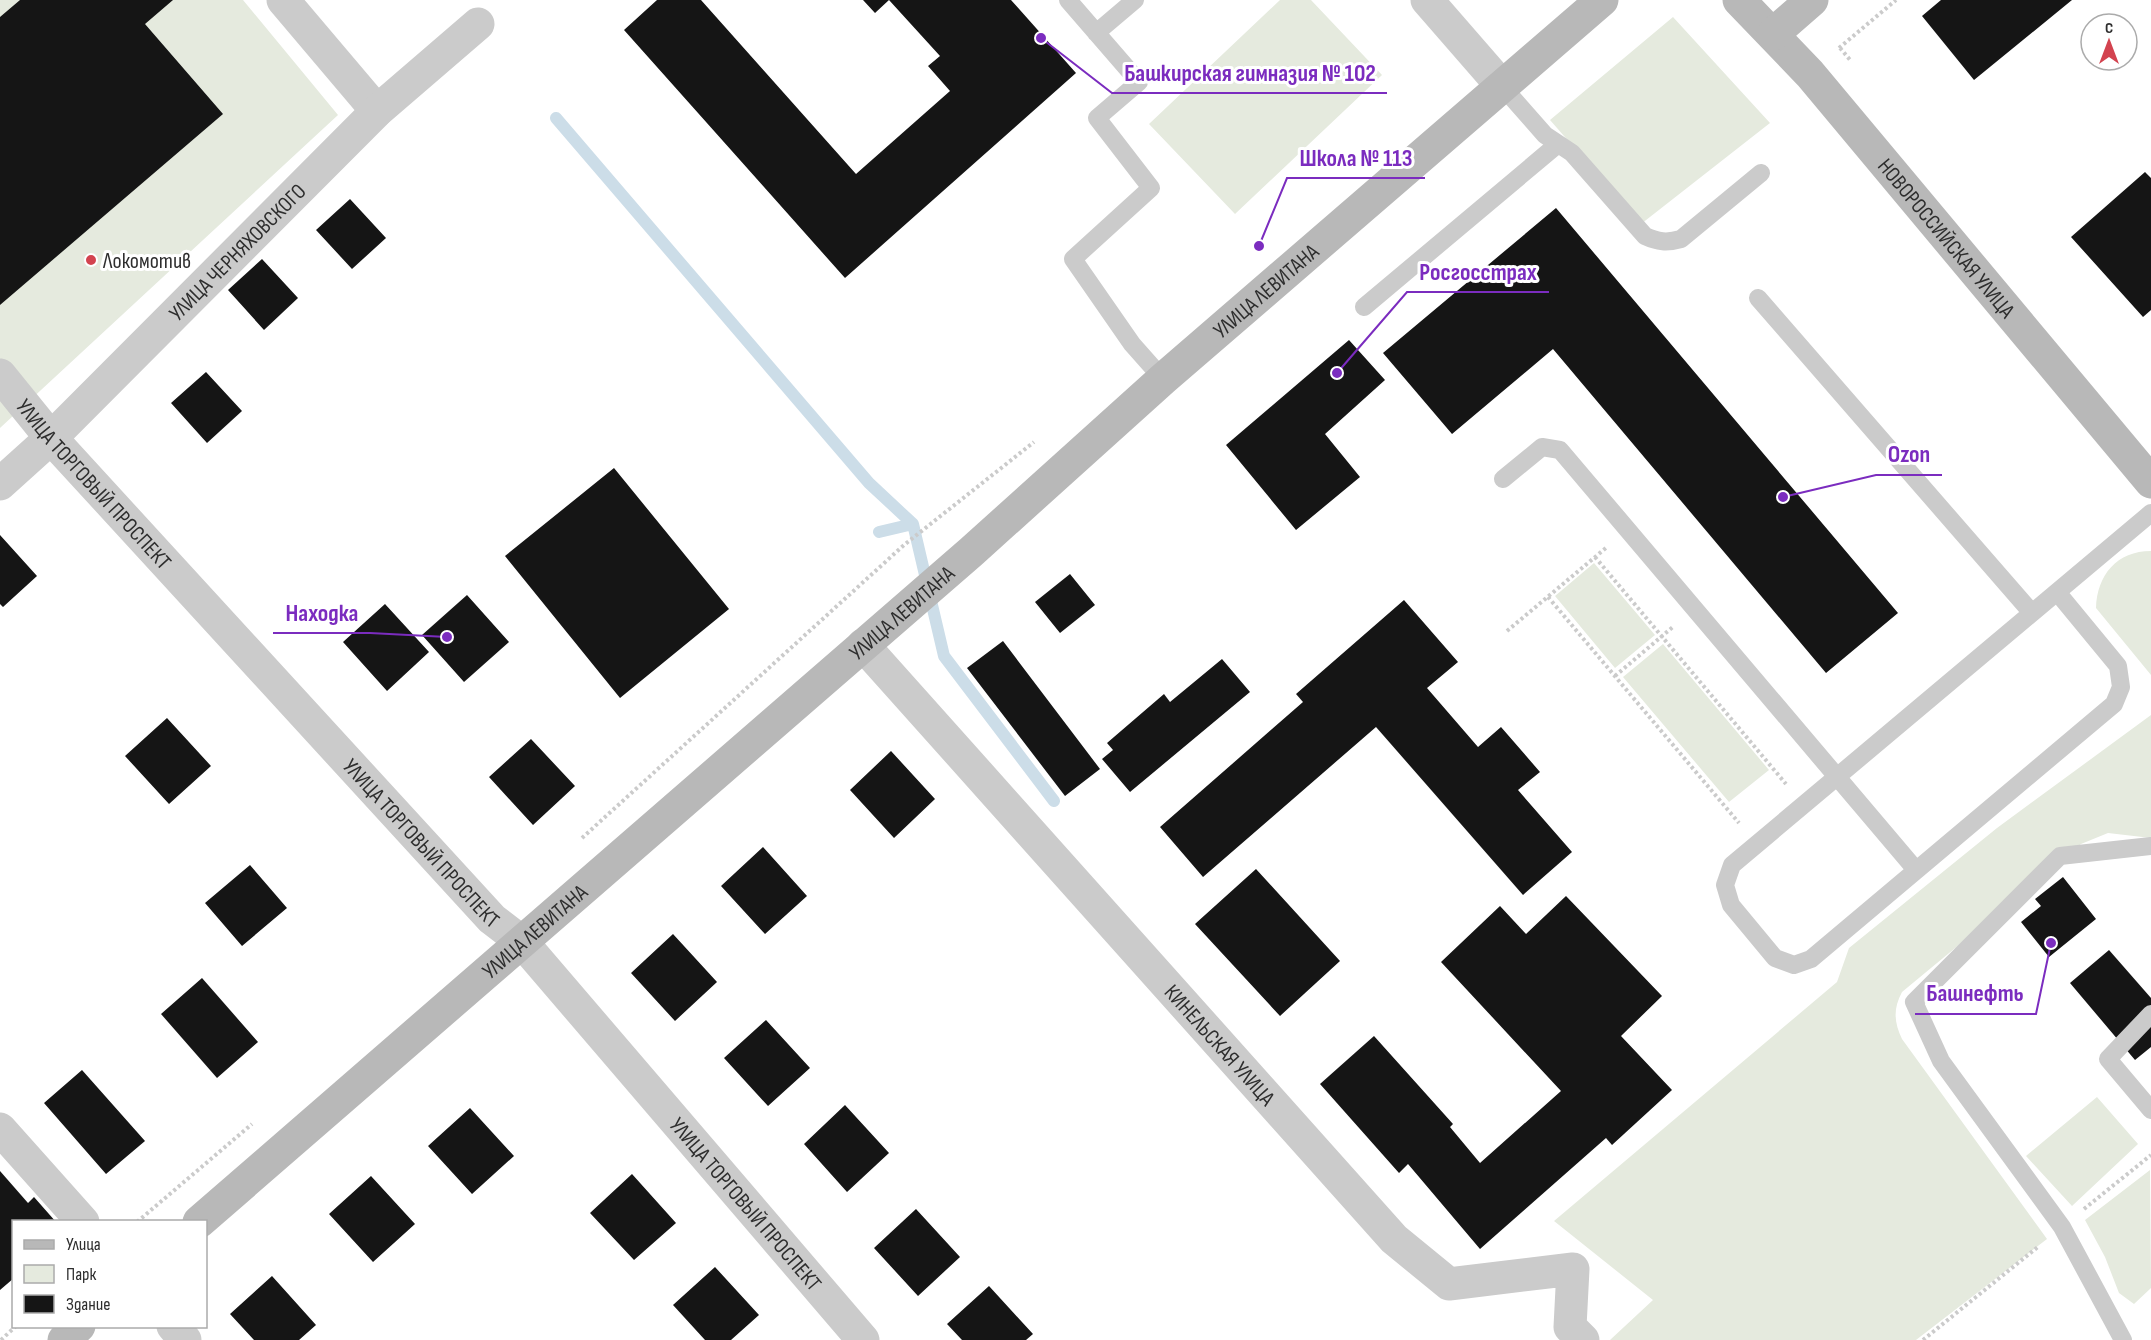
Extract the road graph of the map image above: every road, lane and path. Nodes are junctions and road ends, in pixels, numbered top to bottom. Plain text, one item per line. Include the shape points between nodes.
1 (283, 0) edge
2 (1068, 0) edge
3 (1135, 0) edge
4 (1426, 0) edge
5 (1602, 0) edge
6 (1739, 0) edge
7 (1812, 0) edge
8 (1896, 0) edge
9 (478, 24) dead end
10 (1096, 33) junction
11 (1773, 34) junction
12 (1810, 74) junction
13 (1501, 85) junction
14 (377, 111) junction
15 (1558, 144) junction
16 (1761, 173) dead end
17 (1758, 298) dead end
18 (1364, 307) dead end
19 (0, 375) edge
20 (1163, 379) junction
21 (51, 438) junction
22 (1503, 479) dead end
23 (2151, 482) edge
24 (0, 484) edge
25 (945, 510) dead end
26 (2151, 513) edge
27 (1628, 529) junction
28 (1595, 557) junction
29 (2057, 592) junction
30 (1548, 597) junction
31 (1695, 608) junction
32 (2032, 613) junction
33 (1508, 631) dead end
34 (1662, 636) junction
35 (863, 645) junction
36 (1615, 676) junction
37 (1838, 777) junction
38 (1804, 805) junction
39 (580, 839) dead end
40 (1757, 844) junction
41 (2151, 846) edge
42 (1916, 870) junction
43 (522, 942) junction
44 (2151, 1014) edge
45 (2151, 1110) edge
46 (256, 1120) dead end
47 (0, 1129) edge
48 (82, 1220) edge
49 (138, 1220) edge
50 (200, 1220) edge
51 (14, 1328) edge
52 (77, 1328) edge
53 (175, 1328) edge
54 (1, 1340) edge
55 (64, 1340) edge
56 (184, 1340) edge
57 (863, 1340) edge
58 (1583, 1340) edge
59 (2123, 1340) edge

1 - 14 street
2 - 10 lane
3 - 10 lane
4 - 13 street
5 - 13 street, УЛИЦА ЛЕВИТАНА
6 - 11 street, НОВОРОССИЙСКАЯ УЛИЦА
7 - 11 street
8 - 12 path
9 - 14 street, УЛИЦА ЧЕРНЯХОВСКОГО
10 - 20 lane via 1139,82 1097,118 1151,188 1073,259 1132,344
11 - 12 street, НОВОРОССИЙСКАЯ УЛИЦА
12 - 23 street, НОВОРОССИЙСКАЯ УЛИЦА
13 - 15 lane via 1545,135
13 - 20 street, УЛИЦА ЛЕВИТАНА
14 - 21 street, УЛИЦА ЧЕРНЯХОВСКОГО
15 - 16 lane via 1572,153 1645,236 1655,241 1681,239
15 - 18 lane
17 - 32 lane
19 - 21 street, УЛИЦА ТОРГОВЫЙ ПРОСПЕКТ
20 - 35 street, УЛИЦА ЛЕВИТАНА
21 - 24 street, УЛИЦА ЧЕРНЯХОВСКОГО
21 - 43 street, УЛИЦА ТОРГОВЫЙ ПРОСПЕКТ via 492,919
22 - 27 lane via 1542,447 1556,448
25 - 39 path
26 - 29 lane
27 - 28 path
27 - 31 lane
28 - 30 path
28 - 34 path
29 - 32 lane
29 - 42 lane via 2118,666 2121,676 2114,704
30 - 33 path
30 - 36 path
31 - 34 path
31 - 37 lane
32 - 37 lane
34 - 36 path
34 - 38 path
35 - 43 street, УЛИЦА ЛЕВИТАНА
35 - 58 street, КИНЕЛЬСКАЯ УЛИЦА via 1394,1239 1449,1284 1573,1269 1570,1327
36 - 40 path
37 - 38 lane
37 - 42 lane
38 - 40 lane
40 - 42 lane via 1732,865 1727,874 1726,894 1775,958 1794,965 1811,958
41 - 59 lane via 2060,856 1914,1002 1941,1061 2062,1227
43 - 50 street, УЛИЦА ЛЕВИТАНА
43 - 57 street, УЛИЦА ТОРГОВЫЙ ПРОСПЕКТ
44 - 45 lane via 2108,1059
46 - 49 path
47 - 48 street
51 - 54 path
52 - 55 street
53 - 56 street

